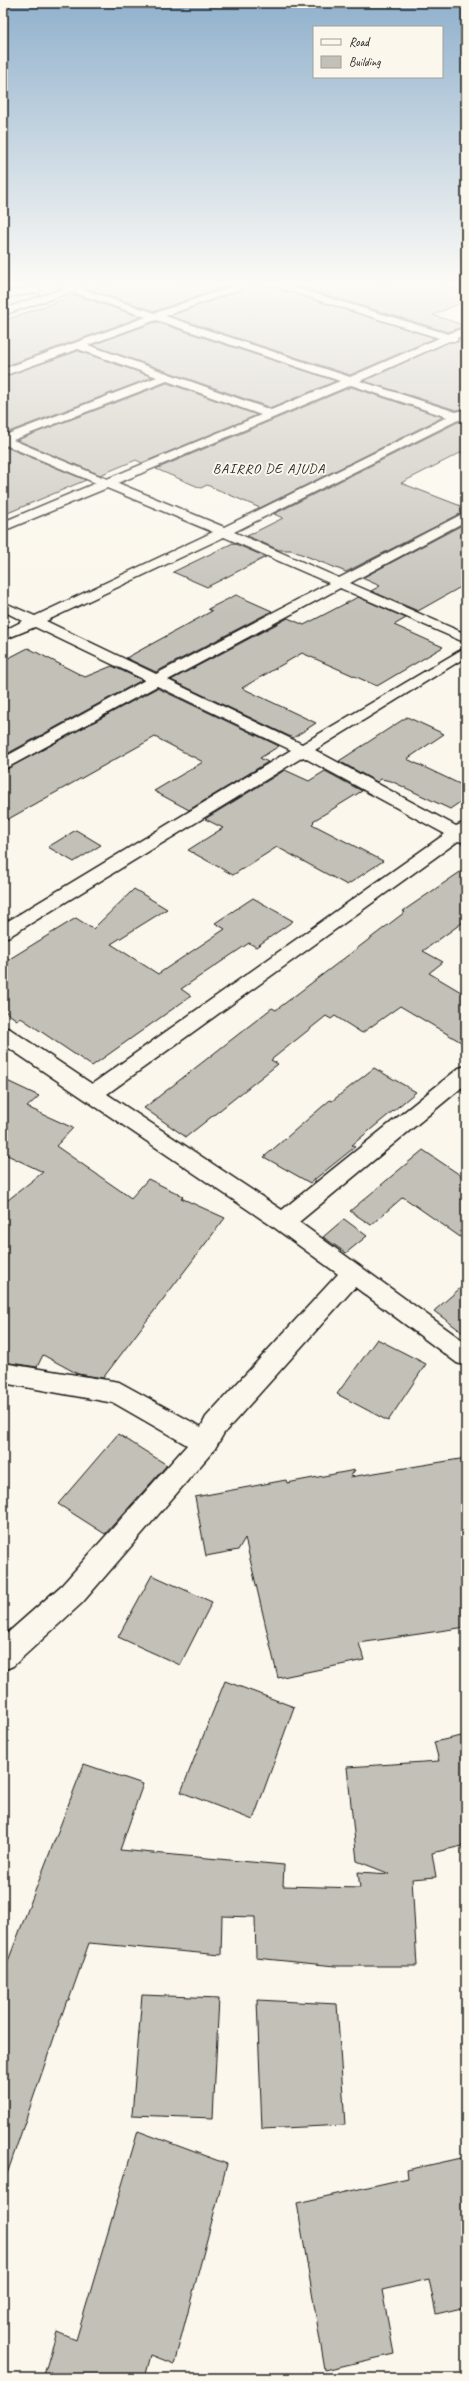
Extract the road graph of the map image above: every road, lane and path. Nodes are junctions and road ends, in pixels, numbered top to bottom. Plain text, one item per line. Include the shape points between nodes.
1 (121, 394) edge
2 (216, 394) edge
3 (318, 394) edge
4 (393, 394) edge
5 (407, 394) edge
6 (270, 414) junction
7 (464, 415) edge
8 (3, 440) edge
9 (107, 483) junction
10 (466, 516) edge
11 (3, 527) edge
12 (224, 532) junction
13 (338, 582) junction
14 (3, 606) edge
15 (35, 621) junction
16 (3, 636) edge
17 (466, 639) edge
18 (466, 651) edge
19 (156, 680) junction
20 (303, 750) junction
21 (3, 766) edge
22 (463, 833) edge
23 (3, 932) edge
24 (3, 1034) edge
25 (466, 1073) edge
26 (93, 1093) junction
27 (283, 1222) junction
28 (353, 1273) junction
29 (466, 1356) edge
30 (3, 1373) edge
31 (205, 1442) junction
32 (3, 1656) edge

1 - 8 street
2 - 6 street
3 - 6 street
4 - 7 street
5 - 7 street
6 - 9 street
7 - 12 street
8 - 9 street
9 - 11 street
9 - 12 street
10 - 13 street
12 - 13 street
12 - 15 street
13 - 17 street
13 - 19 street
14 - 15 street
15 - 16 street
15 - 19 street
18 - 20 street
19 - 20 street
19 - 21 street
20 - 22 street
20 - 23 street
22 - 26 street
24 - 26 street
25 - 27 street
26 - 27 street
27 - 28 street
28 - 29 street
28 - 31 street via 215,1425
30 - 31 street via 119,1393
31 - 32 street via 72,1594

